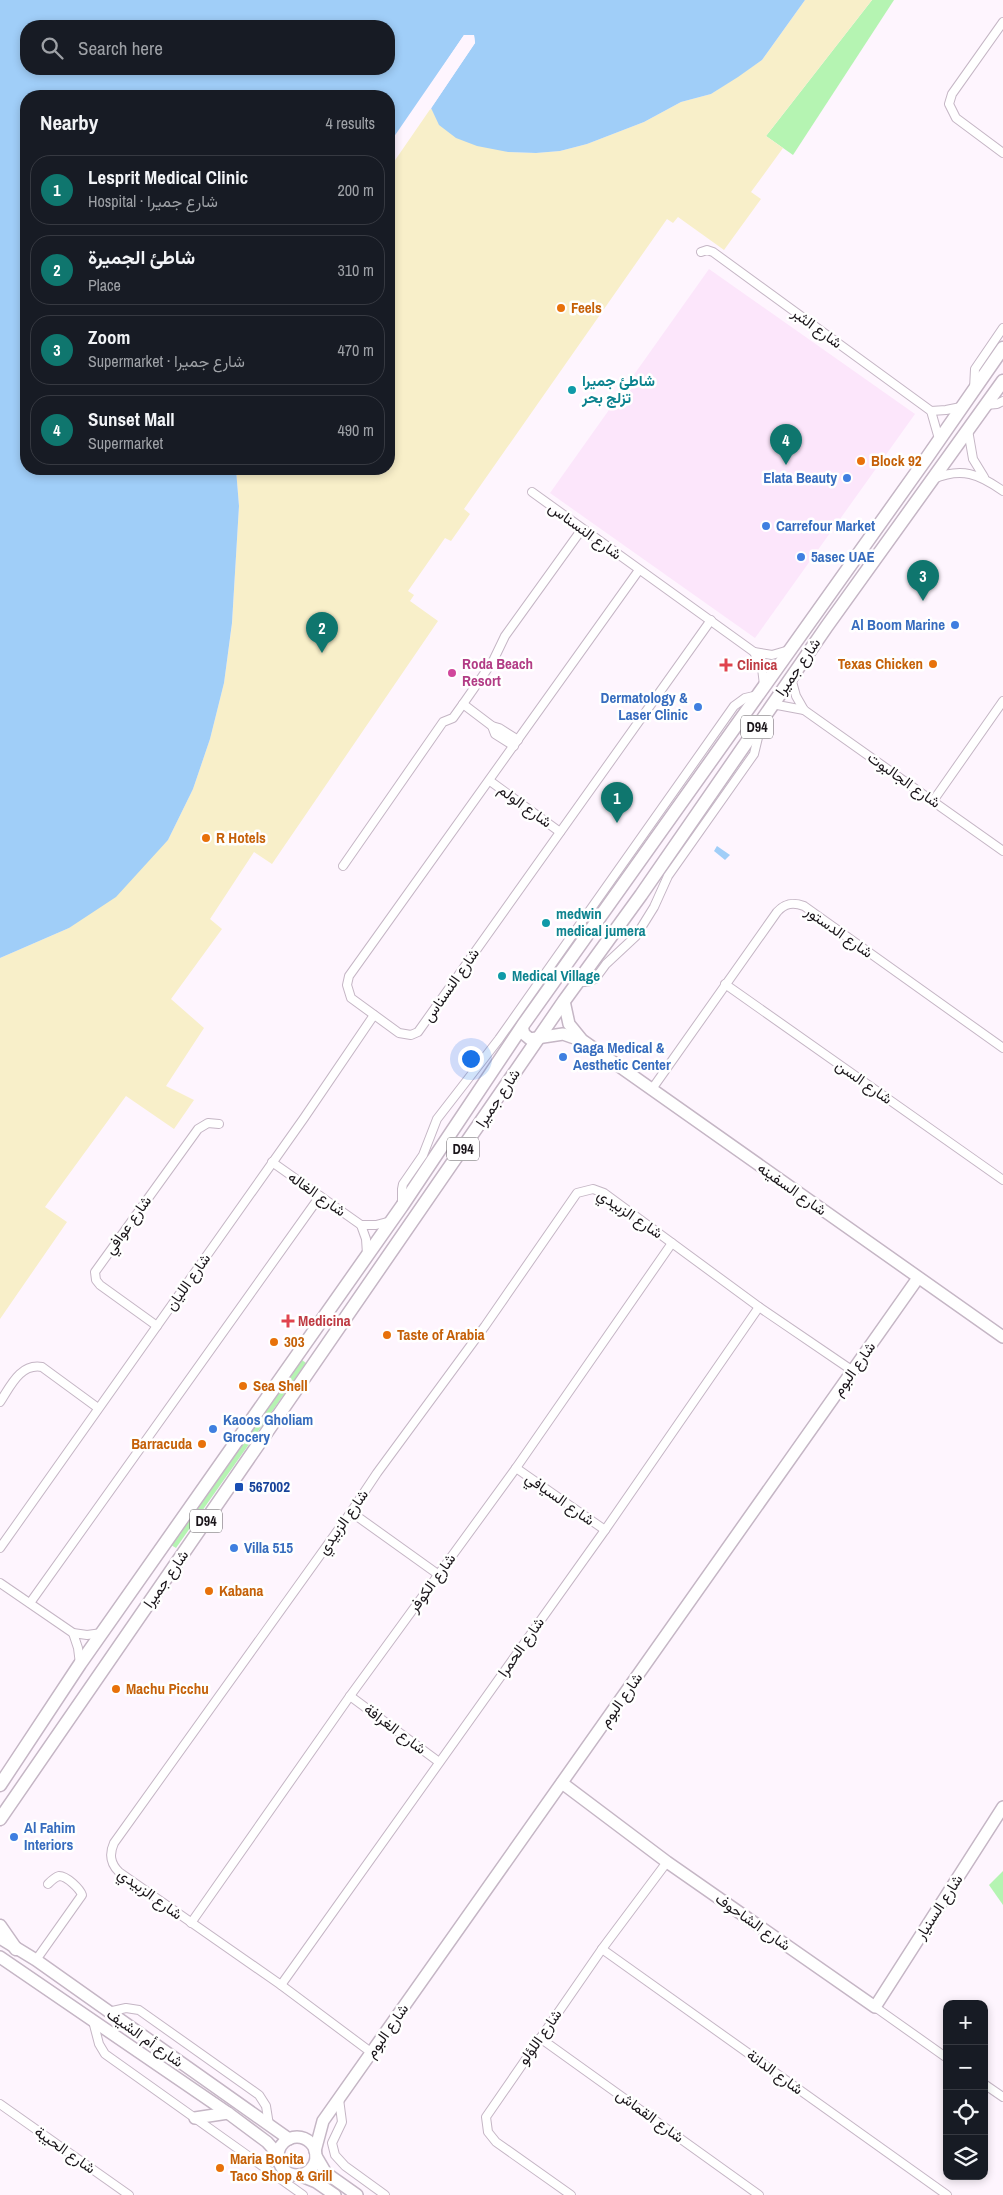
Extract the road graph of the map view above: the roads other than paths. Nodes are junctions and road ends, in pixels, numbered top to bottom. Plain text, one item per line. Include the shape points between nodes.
1 (1003, 22) edge
2 (1003, 153) edge
3 (702, 252) dead end
4 (1003, 328) edge
5 (1003, 348) edge
6 (1003, 381) edge
7 (974, 389) junction
8 (1003, 401) edge
9 (986, 405) junction
10 (961, 406) junction
11 (931, 411) junction
12 (968, 429) junction
13 (939, 439) junction
14 (985, 479) junction
15 (932, 480) junction
16 (1003, 491) edge
17 (532, 492) dead end
18 (582, 528) junction
19 (639, 570) junction
20 (711, 620) junction
21 (789, 650) junction
22 (754, 652) junction
23 (791, 678) junction
24 (761, 690) junction
25 (1003, 701) edge
26 (463, 704) junction
27 (772, 704) junction
28 (804, 710) junction
29 (761, 720) junction
30 (516, 743) junction
31 (490, 781) junction
32 (933, 801) junction
33 (560, 832) junction
34 (1003, 851) edge
35 (342, 866) dead end
36 (578, 982) junction
37 (725, 984) junction
38 (564, 1001) junction
39 (374, 1015) junction
40 (522, 1026) junction
41 (539, 1038) junction
42 (582, 1040) junction
43 (1003, 1048) edge
44 (495, 1066) junction
45 (513, 1075) junction
46 (652, 1089) junction
47 (219, 1124) dead end
48 (272, 1162) junction
49 (1003, 1180) edge
50 (320, 1196) junction
51 (402, 1206) junction
52 (391, 1221) junction
53 (361, 1225) junction
54 (672, 1243) junction
55 (367, 1254) junction
56 (918, 1278) junction
57 (759, 1307) junction
58 (157, 1326) junction
59 (1003, 1338) edge
60 (852, 1371) junction
61 (0, 1402) edge
62 (98, 1408) junction
63 (516, 1468) junction
64 (351, 1512) junction
65 (604, 1530) junction
66 (0, 1548) edge
67 (439, 1575) junction
68 (0, 1583) edge
69 (30, 1603) junction
70 (73, 1633) junction
71 (102, 1633) junction
72 (80, 1664) junction
73 (350, 1696) junction
74 (439, 1762) junction
75 (562, 1783) junction
76 (0, 1785) edge
77 (1003, 1807) edge
78 (0, 1820) edge
79 (667, 1862) junction
80 (48, 1884) dead end
81 (191, 1923) junction
82 (0, 1926) edge
83 (0, 1938) edge
84 (16, 1949) junction
85 (602, 1949) junction
86 (0, 1957) edge
87 (36, 1960) junction
88 (281, 1985) junction
89 (876, 2007) junction
90 (108, 2012) junction
91 (93, 2021) junction
92 (540, 2038) junction
93 (372, 2053) junction
94 (943, 2055) edge
95 (988, 2087) edge
96 (1003, 2097) edge
97 (339, 2099) junction
98 (0, 2104) edge
99 (228, 2113) junction
100 (195, 2118) junction
101 (323, 2121) junction
102 (269, 2125) junction
103 (294, 2138) junction
104 (315, 2153) junction
105 (278, 2154) junction
106 (299, 2175) junction
107 (129, 2195) edge
108 (303, 2195) edge
109 (334, 2195) edge
110 (357, 2195) edge
111 (385, 2195) edge
112 (571, 2195) edge
113 (759, 2195) edge
114 (947, 2195) edge

1 - 2 street via 952,94 949,104 956,118
3 - 11 street, شارع الثبر via 713,252
4 - 7 street via 975,368
5 - 7 main road, شارع جميرا / D94
6 - 9 main road, شارع جميرا / D94
7 - 10 main road, شارع جميرا / D94
8 - 9 street
9 - 12 main road, شارع جميرا / D94
10 - 11 street
10 - 13 main road, شارع جميرا / D94
11 - 13 street
12 - 14 street via 973,458
12 - 15 main road, شارع جميرا / D94
13 - 21 main road, شارع جميرا / D94
14 - 15 street via 962,473 946,474
14 - 16 street
15 - 23 main road, شارع جميرا / D94
17 - 18 street, شارع النسناس
18 - 19 street, شارع النسناس
18 - 26 street via 505,636 493,661
19 - 20 street, شارع النسناس
19 - 30 street, شارع النسناس
20 - 22 street, شارع النسناس
20 - 33 street, شارع النسناس
21 - 22 street via 772,655
21 - 24 main road, شارع جميرا / D94
22 - 24 street via 762,668
23 - 27 main road, شارع جميرا / D94
23 - 28 street
24 - 40 main road, شارع جميرا / D94
24 - 51 street via 734,706 499,1039 437,1119 423,1155 404,1184
25 - 32 street
26 - 30 street via 492,726 495,734
26 - 35 street via 453,718 443,722
27 - 28 street, شارع الجالبوت
27 - 29 main road, شارع جميرا / D94
28 - 32 street, شارع الجالبوت
29 - 36 main road, شارع جميرا / D94
29 - 36 street via 754,754 668,876 642,928 595,978
30 - 31 street, شارع النسناس
31 - 33 street, شارع الولم
31 - 39 street, شارع النسناس via 349,976 346,985 349,994
32 - 34 street, شارع الجالبوت
33 - 39 street, شارع النسناس via 418,1032 410,1035 398,1033
36 - 38 main road, شارع جميرا / D94
37 - 43 street, شارع الدستور via 781,908 796,903
37 - 46 street, شارع الدستور
37 - 49 street, شارع السن
38 - 41 main road, شارع جميرا / D94
38 - 42 street, شارع السفينه via 569,1024
39 - 48 street, شارع الليان
40 - 41 street via 526,1037
40 - 44 main road, شارع جميرا / D94
41 - 42 street, شارع السفينه via 563,1034
41 - 45 main road, شارع جميرا / D94
42 - 46 street, شارع السفينه
44 - 45 main road via 509,1064
44 - 51 main road, شارع جميرا / D94
45 - 78 main road, شارع جميرا / D94
46 - 56 street, شارع السفينه
47 - 58 street, شارع عوافي via 208,1123 198,1128 95,1272 100,1285
48 - 50 street, شارع الغاله
48 - 58 street, شارع الليان
50 - 53 street, شارع الغاله
50 - 69 street
51 - 52 main road, شارع جميرا / D94
52 - 53 street, شارع الغاله
52 - 55 main road, شارع جميرا / D94
53 - 55 street, شارع الغاله
54 - 57 street, شارع الزبيدي
54 - 63 street, شارع الكوفر
54 - 64 street, شارع الزبيدي via 604,1193 594,1189 577,1193
55 - 71 main road, شارع جميرا / D94
56 - 59 street, شارع السفينه
56 - 60 street, شارع البوم
57 - 60 street, شارع الزبيدي
57 - 65 street, شارع الحمرا
58 - 62 street, شارع الليان
60 - 75 street, شارع البوم
61 - 62 street via 21,1373 34,1366 42,1368
62 - 66 street, شارع الليان
63 - 65 street, شارع السيافي
63 - 67 street, شارع الكوفر
64 - 67 street
64 - 81 street, شارع الزبيدي via 112,1849 111,1862 119,1872
65 - 74 street, شارع الحمرا
67 - 73 street, شارع الكوفر
68 - 69 street
69 - 70 street
70 - 71 street
70 - 72 street
71 - 72 main road, شارع جميرا / D94
72 - 76 main road, شارع جميرا / D94
73 - 74 street, شارع الغرافة
73 - 81 street, شارع الكوفر
74 - 88 street, شارع الحمرا
75 - 79 street, شارع الشاحوف
75 - 93 street, شارع البوم
77 - 89 street, شارع السنيار
79 - 85 street, شارع اللؤلو
79 - 89 street, شارع الشاحوف
80 - 87 street via 60,1876 78,1888 82,1895
81 - 88 street, شارع الزبيدي
82 - 84 main road
83 - 84 street, شارع أم الشيف
84 - 87 street, شارع أم الشيف
85 - 92 street, شارع اللؤلو
85 - 114 street, شارع الدانة
86 - 91 street, شارع أم الشيف
87 - 90 street, شارع أم الشيف
88 - 93 street, شارع الزبيدي
89 - 94 street, شارع الشاحوف
90 - 102 street, شارع أم الشيف
90 - 102 street via 126,2008 139,2010 259,2095 266,2106
91 - 99 street, شارع أم الشيف
91 - 100 street via 105,2054
92 - 112 street, شارع اللؤلو via 488,2112 486,2126 496,2142
92 - 113 street, شارع القماش
93 - 97 street, شارع البوم
95 - 96 street
97 - 101 street, شارع البوم
97 - 111 street via 342,2122 332,2143 335,2155
98 - 107 street, شارع الحيبة
99 - 100 street
99 - 105 street, شارع أم الشيف
100 - 108 street
101 - 103 street, شارع البوم via 312,2131
101 - 104 street, شارع البوم
102 - 103 street, شارع أم الشيف
103 - 104 street via 311,2143
103 - 105 street via 282,2145
104 - 106 street via 315,2161 309,2170
104 - 110 street via 326,2173
105 - 106 street via 283,2169
106 - 109 street

